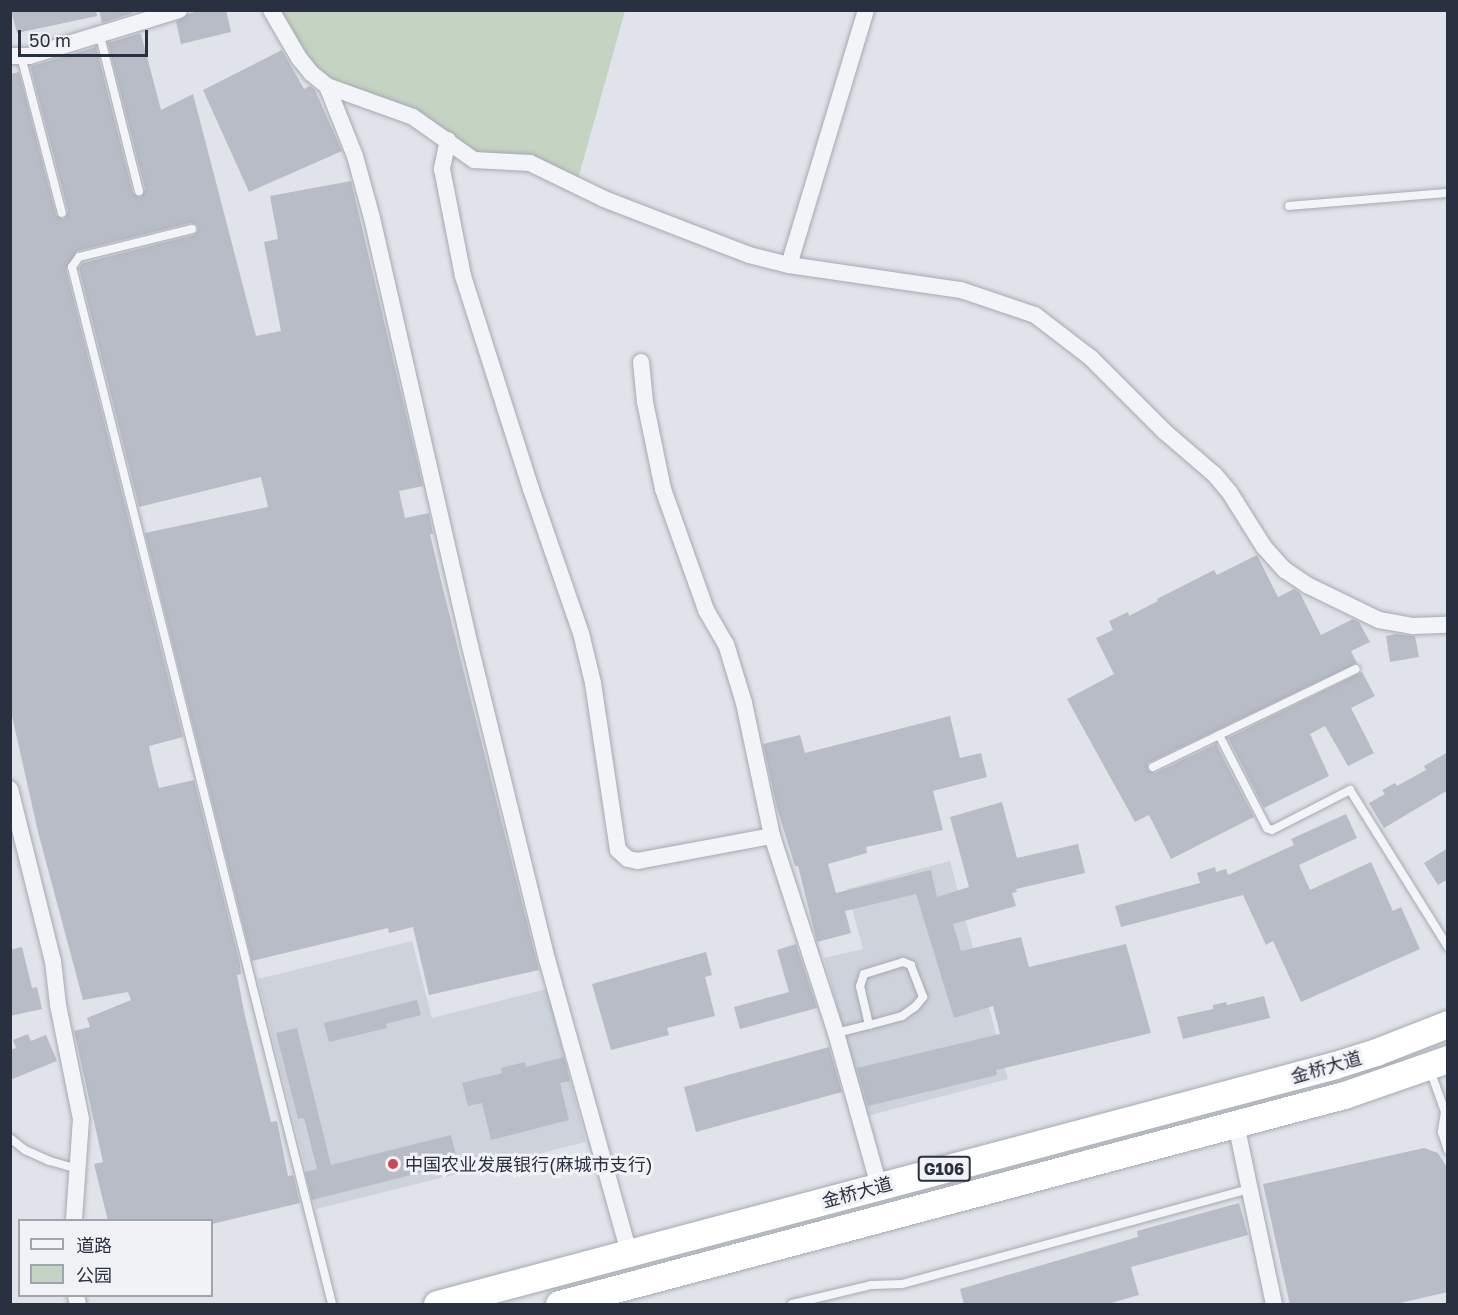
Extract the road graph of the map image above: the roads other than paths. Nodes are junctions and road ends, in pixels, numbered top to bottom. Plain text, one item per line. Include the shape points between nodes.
1 (179, 10) edge
2 (271, 10) edge
3 (866, 10) edge
4 (100, 36) junction
5 (16, 56) edge
6 (327, 86) junction
7 (447, 140) junction
8 (139, 191) dead end
9 (1448, 193) edge
10 (1289, 206) dead end
11 (62, 213) dead end
12 (192, 229) dead end
13 (789, 265) junction
14 (641, 362) dead end
15 (1448, 625) edge
16 (1356, 669) dead end
17 (1219, 735) junction
18 (1154, 766) dead end
19 (10, 789) edge
20 (772, 836) junction
21 (1448, 947) edge
22 (1448, 1024) edge
23 (869, 1025) junction
24 (836, 1033) junction
25 (1438, 1063) edge
26 (1236, 1124) junction
27 (10, 1138) edge
28 (1448, 1149) edge
29 (78, 1169) junction
30 (879, 1186) junction
31 (1249, 1189) junction
32 (74, 1219) edge
33 (629, 1253) junction
34 (332, 1305) edge
35 (436, 1305) edge
36 (559, 1305) edge
37 (792, 1305) edge
38 (1274, 1305) edge

1 - 4 street
2 - 6 street via 299,58
3 - 13 street
4 - 5 street via 29,56
4 - 8 lane
5 - 11 lane
6 - 7 street via 413,117
6 - 33 street via 355,156 370,209 544,947
7 - 13 street via 474,160 530,163 604,199 749,255
7 - 20 street via 442,169 463,276 581,633 593,683 618,850 628,859 638,861
9 - 10 lane
12 - 34 lane via 79,257 72,267
13 - 15 street via 961,290 1035,315 1091,358 1165,432 1215,475 1264,547 1285,570 1379,620 1413,626
14 - 20 street via 648,423 663,489 706,610 726,644 744,703
16 - 17 lane
17 - 18 lane
17 - 21 lane via 1267,828 1272,830 1350,790
19 - 29 street via 53,960 81,1119
20 - 24 street
22 - 30 highway, 金桥大道 / G106 via 1335,1065
23 - 23 lane via 902,1016 923,997 911,965 903,962 864,974 860,986
23 - 24 lane
24 - 30 street
25 - 26 highway, 金桥大道 / G106 via 1354,1092
25 - 28 lane via 1445,1112 1442,1132
26 - 31 street
26 - 36 highway, 金桥大道 / G106
27 - 29 lane via 25,1150
29 - 32 street
30 - 33 highway, 金桥大道 / G106
31 - 37 lane via 902,1284 871,1284
31 - 38 street
33 - 35 highway, 金桥大道 / G106

